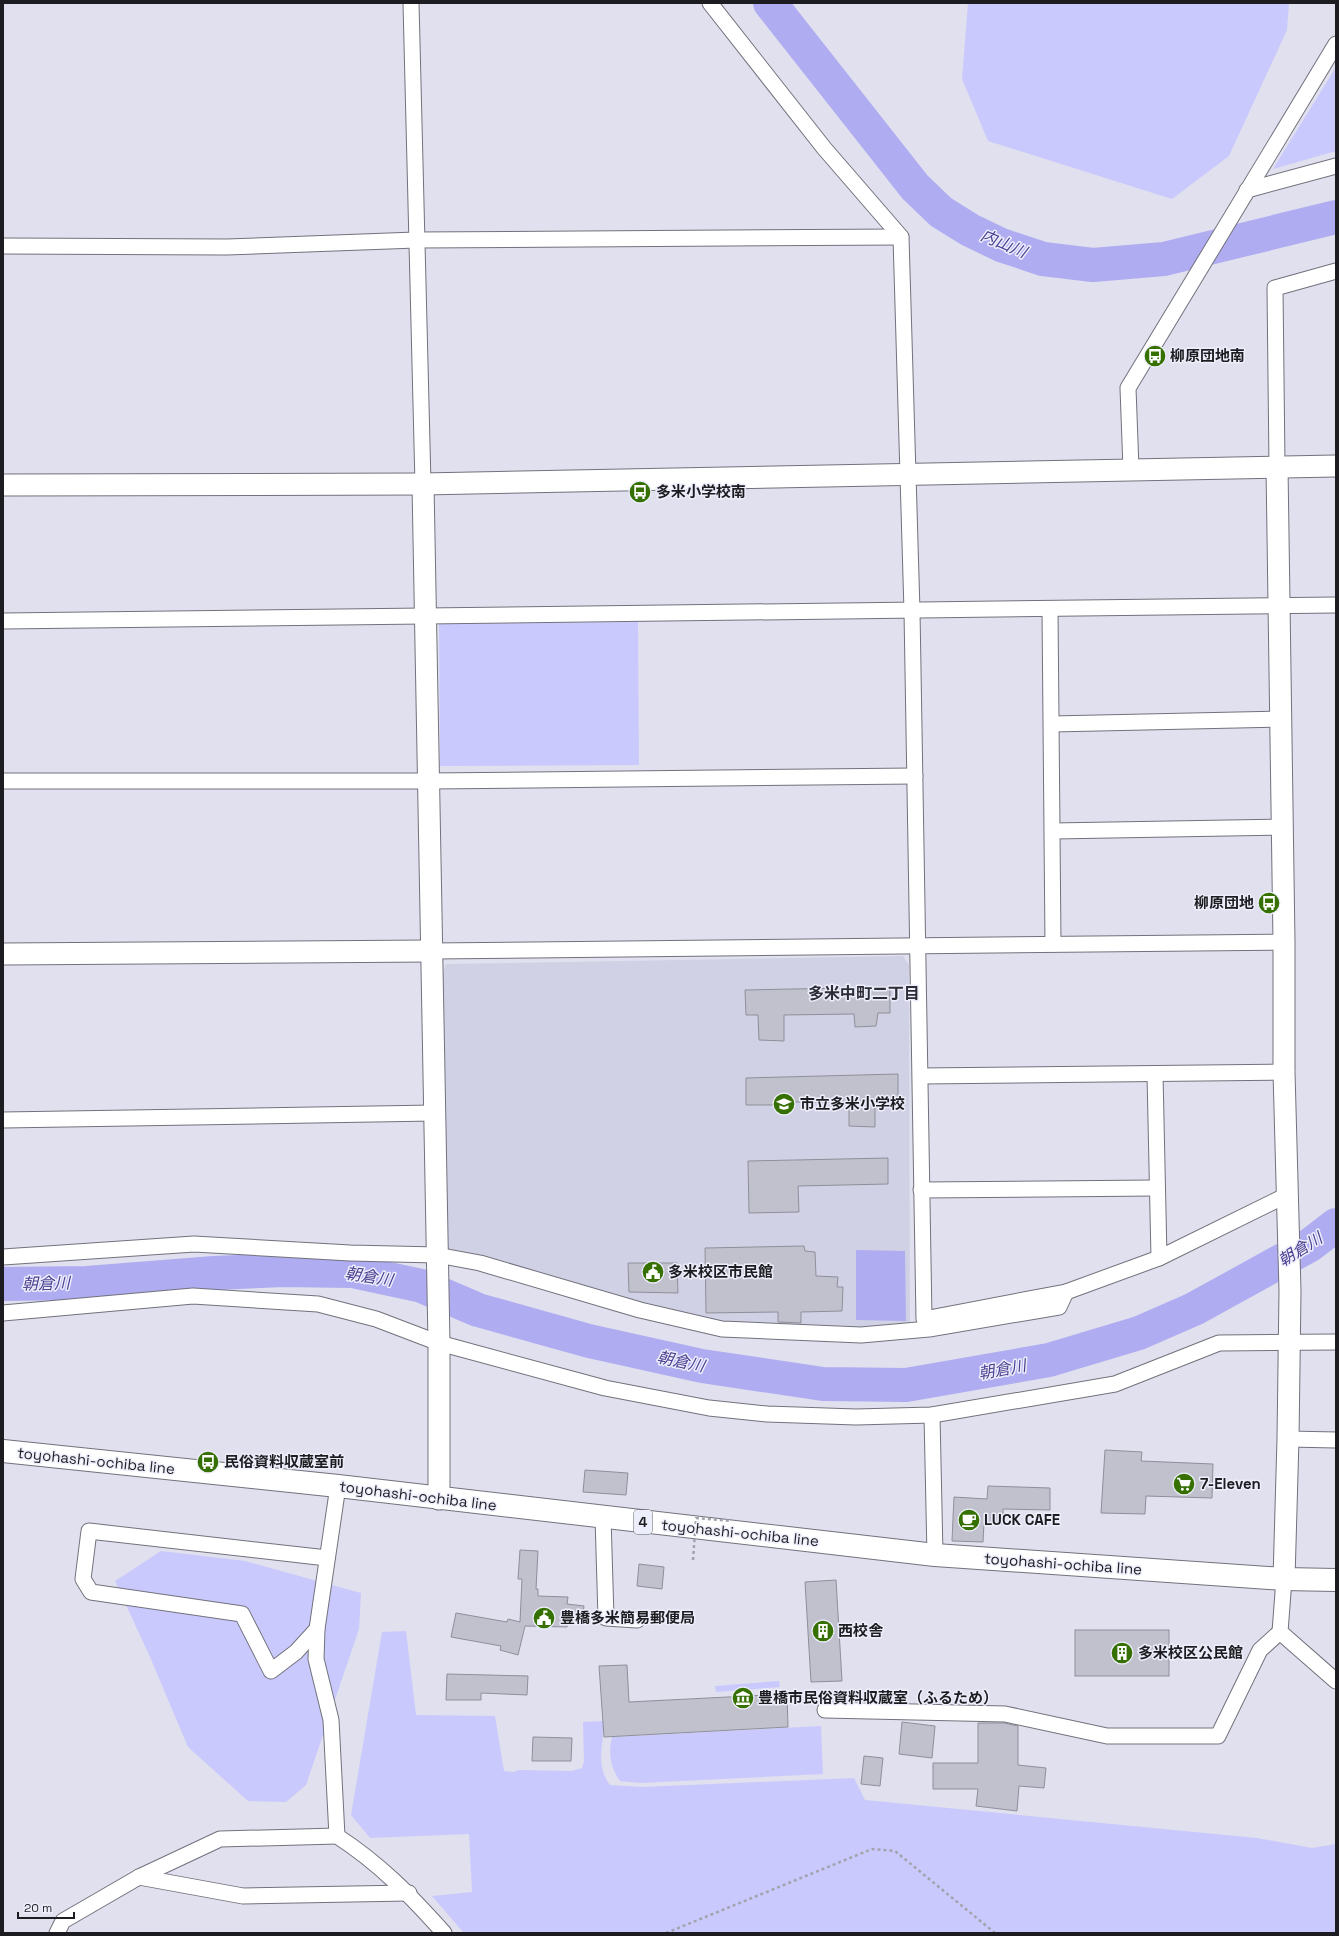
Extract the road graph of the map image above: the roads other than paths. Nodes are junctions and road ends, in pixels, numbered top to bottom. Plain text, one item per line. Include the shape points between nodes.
1 (411, 3) edge
2 (710, 3) edge
3 (1336, 44) edge
4 (1336, 166) edge
5 (1247, 190) junction
6 (901, 237) junction
7 (416, 240) junction
8 (3, 246) edge
9 (1336, 271) edge
10 (1336, 466) edge
11 (1277, 467) junction
12 (1131, 469) junction
13 (908, 474) junction
14 (423, 484) junction
15 (3, 485) edge
16 (1336, 605) edge
17 (1278, 606) junction
18 (1050, 609) junction
19 (912, 611) junction
20 (425, 615) junction
21 (3, 621) edge
22 (1281, 719) junction
23 (1052, 724) junction
24 (915, 776) junction
25 (3, 781) edge
26 (429, 781) junction
27 (1283, 827) junction
28 (1054, 831) junction
29 (1284, 942) junction
30 (1053, 944) junction
31 (918, 946) junction
32 (431, 951) junction
33 (3, 954) edge
34 (1284, 1072) junction
35 (1155, 1074) junction
36 (921, 1076) junction
37 (434, 1113) junction
38 (3, 1120) edge
39 (1156, 1188) junction
40 (922, 1190) junction
41 (1287, 1205) junction
42 (3, 1257) edge
43 (1158, 1258) junction
44 (437, 1259) junction
45 (1066, 1292) junction
46 (3, 1313) edge
47 (439, 1335) junction
48 (1336, 1342) edge
49 (1290, 1343) junction
50 (932, 1415) junction
51 (1288, 1439) junction
52 (1336, 1440) edge
53 (3, 1451) edge
54 (338, 1486) junction
55 (439, 1499) junction
56 (603, 1517) junction
57 (935, 1555) junction
58 (328, 1558) junction
59 (1284, 1579) junction
60 (1336, 1580) edge
61 (637, 1620) dead end
62 (317, 1629) junction
63 (1280, 1632) junction
64 (1336, 1681) edge
65 (825, 1710) dead end
66 (337, 1836) junction
67 (139, 1877) junction
68 (409, 1894) junction
69 (57, 1933) edge
70 (444, 1933) edge

1 - 7 street
2 - 6 street via 824,148
3 - 5 street
4 - 5 street
5 - 12 street via 1128,388
6 - 7 street
6 - 13 street
7 - 8 street via 227,247
7 - 14 street
9 - 11 street via 1275,288
10 - 11 street
11 - 12 street
11 - 17 street
12 - 13 street
13 - 14 street
13 - 19 street
14 - 15 street
14 - 20 street
16 - 17 street
17 - 18 street
17 - 22 street
18 - 19 street
18 - 23 street
19 - 20 street
19 - 24 street
20 - 21 street
20 - 26 street
22 - 23 street
22 - 27 street
23 - 28 street
24 - 26 street
24 - 31 street
25 - 26 street
26 - 32 street
27 - 28 street
27 - 29 street
28 - 30 street
29 - 30 street
29 - 34 street
30 - 31 street
31 - 32 street
31 - 36 street
32 - 33 street
32 - 37 street
34 - 35 street
34 - 41 street
35 - 36 street
35 - 39 street
36 - 40 street
37 - 38 street
37 - 44 street
39 - 40 street
39 - 43 street
40 - 45 street via 924,1319
41 - 43 street
41 - 49 street
42 - 44 street via 194,1244
43 - 45 street
44 - 45 street via 480,1263 640,1310 722,1329 861,1335 929,1329 1059,1307
44 - 47 street
46 - 47 street via 193,1296 310,1304
47 - 50 street via 605,1388 709,1408 774,1415
47 - 55 street
48 - 49 street
49 - 50 street via 1219,1343 1115,1384
49 - 51 street
50 - 57 street
51 - 52 street
51 - 59 street
53 - 54 main road, toyohashi-ochiba line / 4
54 - 55 main road, toyohashi-ochiba line / 4
54 - 58 street
55 - 56 main road, toyohashi-ochiba line / 4
56 - 57 main road, toyohashi-ochiba line / 4
56 - 61 street via 606,1618
57 - 59 main road, toyohashi-ochiba line / 4
58 - 62 street
58 - 62 street via 89,1531 83,1580 91,1592 242,1614 271,1671 296,1652
59 - 60 main road, toyohashi-ochiba line / 4
59 - 63 street
62 - 66 street via 316,1659 331,1720
63 - 64 street
63 - 65 street via 1260,1650 1218,1736 1107,1736 1005,1714
66 - 67 street via 220,1839
66 - 68 street via 362,1852
67 - 68 street via 243,1896
67 - 69 street via 63,1921
68 - 70 street

